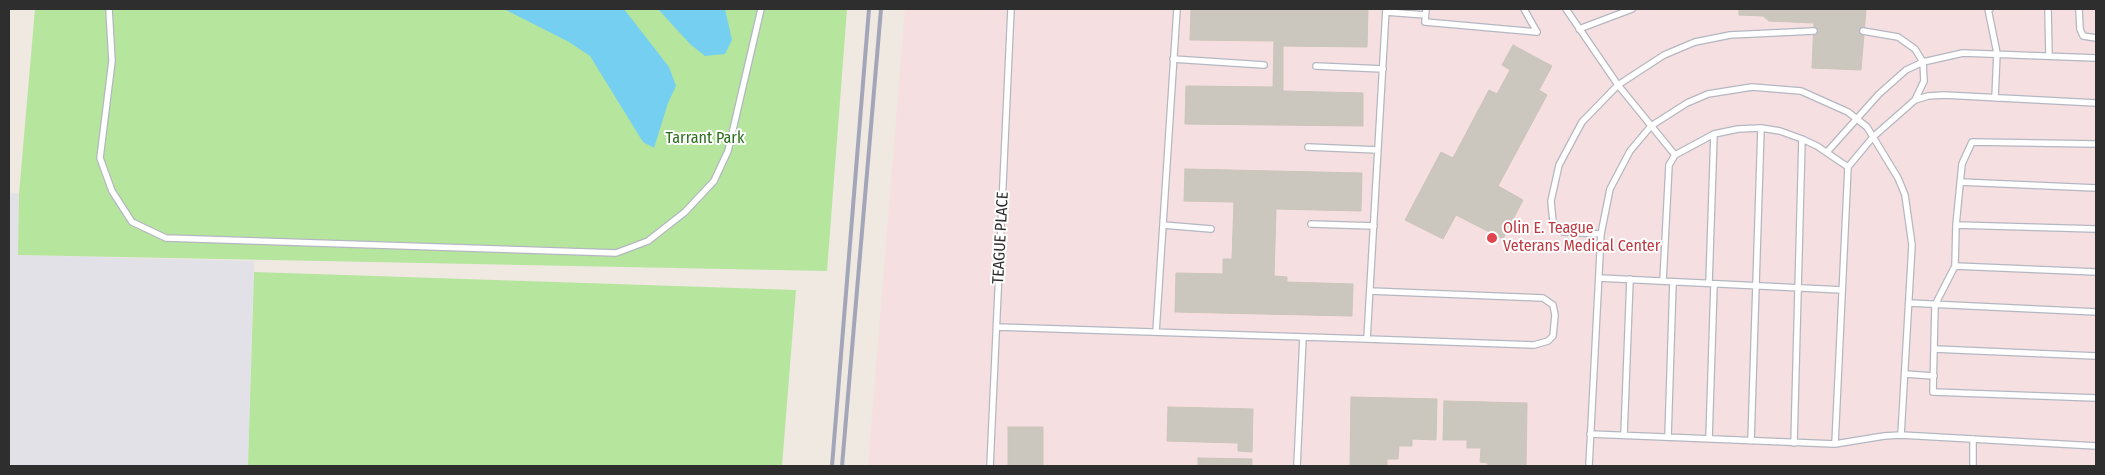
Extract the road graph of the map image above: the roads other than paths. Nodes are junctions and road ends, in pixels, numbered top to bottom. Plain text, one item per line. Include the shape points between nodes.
1 (109, 9) edge
2 (761, 9) edge
3 (1011, 9) edge
4 (1177, 9) edge
5 (1524, 9) edge
6 (1566, 9) edge
7 (1632, 9) edge
8 (1987, 9) edge
9 (2048, 9) edge
10 (2079, 9) edge
11 (1386, 10) edge
12 (1425, 12) edge
13 (1580, 29) junction
14 (1814, 31) dead end
15 (1863, 31) dead end
16 (2096, 38) edge
17 (1996, 53) junction
18 (2049, 56) junction
19 (2096, 58) edge
20 (1174, 59) junction
21 (1923, 62) junction
22 (1264, 65) dead end
23 (1316, 66) dead end
24 (1383, 69) junction
25 (1618, 85) junction
26 (1995, 98) junction
27 (1915, 100) junction
28 (2096, 103) edge
29 (1856, 118) junction
30 (1651, 126) junction
31 (1761, 128) junction
32 (1714, 134) junction
33 (1873, 137) junction
34 (1802, 139) junction
35 (2096, 144) edge
36 (1308, 147) dead end
37 (1378, 150) junction
38 (1827, 152) junction
39 (1675, 155) junction
40 (1848, 167) junction
41 (1960, 182) junction
42 (2096, 188) edge
43 (1311, 224) dead end
44 (1163, 225) junction
45 (1956, 225) junction
46 (1374, 226) junction
47 (1211, 230) dead end
48 (2096, 230) edge
49 (1601, 234) junction
50 (1955, 266) junction
51 (2096, 272) edge
52 (1599, 278) junction
53 (1630, 279) junction
54 (1663, 281) junction
55 (1673, 282) junction
56 (1712, 284) junction
57 (1756, 286) junction
58 (1798, 288) junction
59 (1842, 290) junction
60 (1370, 291) junction
61 (1909, 303) junction
62 (1935, 304) junction
63 (2096, 312) edge
64 (997, 327) junction
65 (1156, 332) junction
66 (1303, 337) junction
67 (1367, 339) junction
68 (1934, 349) junction
69 (2096, 356) edge
70 (1904, 374) junction
71 (1934, 376) junction
72 (2096, 398) edge
73 (1590, 434) junction
74 (1624, 435) junction
75 (1901, 435) junction
76 (1668, 437) junction
77 (1709, 439) junction
78 (1973, 439) junction
79 (1752, 441) junction
80 (1794, 442) junction
81 (1835, 444) junction
82 (2096, 446) edge
83 (990, 466) edge
84 (1297, 466) edge
85 (1589, 466) edge
86 (1972, 466) edge

1 - 2 lane via 112,61 100,158 112,191 132,222 140,226 166,238 616,253 648,241 685,212 714,182 728,151
3 - 64 lane, TEAGUE PLACE
4 - 20 lane
5 - 12 lane via 1537,32 1424,22
6 - 13 lane
7 - 13 lane
8 - 17 lane
9 - 18 lane
10 - 16 lane via 2083,36
11 - 12 lane
11 - 24 lane
13 - 25 lane
14 - 25 lane via 1730,35 1695,42 1664,55
15 - 21 lane via 1898,36 1914,49
17 - 18 lane
17 - 21 lane via 1963,53
17 - 26 lane
18 - 19 lane
20 - 22 lane
20 - 44 lane
21 - 27 lane via 1924,81
21 - 29 lane via 1906,70
23 - 24 lane
24 - 37 lane
25 - 30 lane
25 - 49 lane via 1582,122 1559,165 1551,201 1553,222 1563,232
26 - 27 lane via 1944,95
26 - 28 lane
27 - 33 lane
29 - 30 lane via 1801,91 1752,87 1708,94
29 - 33 lane
29 - 38 lane
30 - 39 lane
30 - 49 lane via 1630,151 1610,188
31 - 32 lane
31 - 34 lane
31 - 57 lane
32 - 39 lane
32 - 56 lane
33 - 40 lane
33 - 61 lane via 1905,195 1912,245
34 - 38 lane
34 - 58 lane
35 - 41 lane via 1972,142 1962,164
36 - 37 lane
37 - 46 lane
38 - 40 lane
39 - 54 lane via 1669,164
40 - 59 lane
41 - 42 lane
41 - 45 lane
43 - 46 lane
44 - 47 lane
44 - 65 lane
45 - 48 lane
45 - 50 lane
46 - 60 lane
49 - 52 lane
50 - 51 lane
50 - 62 lane
52 - 53 lane
52 - 73 lane
53 - 54 lane
53 - 74 lane
54 - 55 lane
55 - 56 lane
55 - 76 lane
56 - 57 lane
56 - 77 lane
57 - 58 lane
57 - 79 lane
58 - 59 lane
58 - 80 lane
59 - 81 lane
60 - 67 lane
60 - 67 lane via 1543,298 1553,305 1555,315 1553,336 1548,342 1534,345
61 - 62 lane
61 - 70 lane
62 - 63 lane
62 - 68 lane
64 - 65 lane
64 - 83 lane, TEAGUE PLACE
65 - 66 lane
66 - 67 lane
66 - 84 lane
68 - 69 lane
68 - 71 lane
70 - 71 lane
70 - 75 lane
71 - 72 lane via 1934,392
73 - 74 lane
73 - 85 lane
74 - 76 lane
75 - 78 lane
75 - 81 lane
76 - 77 lane
77 - 79 lane
78 - 82 lane
78 - 86 lane
79 - 80 lane
80 - 81 lane

